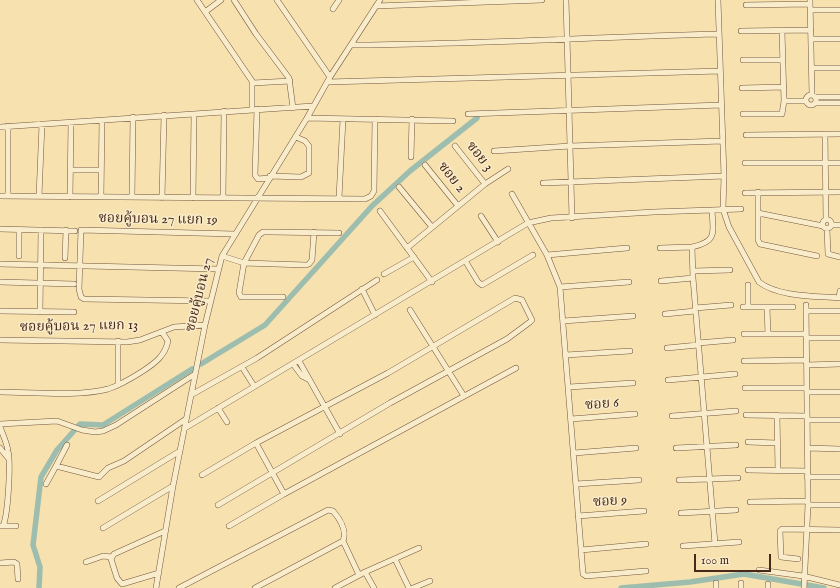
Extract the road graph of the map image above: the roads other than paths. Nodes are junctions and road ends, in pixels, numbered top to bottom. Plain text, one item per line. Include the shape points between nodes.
1 (197, 0) edge
2 (221, 0) edge
3 (234, 0) edge
4 (277, 0) edge
5 (339, 0) edge
6 (380, 0) edge
7 (542, 0) edge
8 (566, 0) edge
9 (718, 0) edge
10 (810, 2) edge
11 (746, 5) dead end
12 (376, 6) junction
13 (333, 9) dead end
14 (810, 10) junction
15 (840, 10) edge
16 (205, 12) junction
17 (811, 30) junction
18 (741, 31) dead end
19 (782, 31) junction
20 (719, 34) junction
21 (568, 38) junction
22 (811, 39) junction
23 (840, 39) edge
24 (351, 45) junction
25 (743, 60) dead end
26 (783, 60) junction
27 (811, 68) junction
28 (840, 68) edge
29 (720, 70) junction
30 (568, 75) junction
31 (329, 79) junction
32 (290, 81) junction
33 (253, 83) junction
34 (784, 87) junction
35 (742, 88) dead end
36 (840, 97) edge
37 (814, 98) junction
38 (784, 101) junction
39 (806, 101) junction
40 (840, 103) edge
41 (721, 105) junction
42 (314, 106) junction
43 (294, 108) junction
44 (255, 109) junction
45 (569, 110) junction
46 (224, 111) junction
47 (194, 114) junction
48 (468, 114) dead end
49 (743, 114) dead end
50 (164, 115) junction
51 (133, 117) junction
52 (307, 118) junction
53 (343, 119) junction
54 (375, 119) junction
55 (412, 119) junction
56 (102, 120) junction
57 (453, 121) dead end
58 (71, 122) junction
59 (42, 124) junction
60 (8, 126) junction
61 (0, 127) edge
62 (825, 134) junction
63 (840, 134) edge
64 (746, 135) dead end
65 (296, 137) junction
66 (722, 141) junction
67 (454, 146) dead end
68 (570, 146) junction
69 (494, 152) dead end
70 (411, 157) dead end
71 (840, 162) edge
72 (745, 163) dead end
73 (826, 163) junction
74 (425, 165) dead end
75 (508, 169) dead end
76 (70, 170) junction
77 (100, 170) junction
78 (724, 176) junction
79 (270, 177) junction
80 (571, 182) junction
81 (543, 183) dead end
82 (485, 184) junction
83 (399, 187) dead end
84 (758, 192) junction
85 (826, 192) junction
86 (840, 192) edge
87 (745, 193) dead end
88 (512, 194) dead end
89 (0, 196) edge
90 (8, 196) junction
91 (39, 196) junction
92 (132, 196) junction
93 (70, 197) junction
94 (101, 197) junction
95 (162, 198) junction
96 (193, 198) junction
97 (223, 198) junction
98 (257, 198) junction
99 (340, 198) junction
100 (458, 206) junction
101 (723, 209) junction
102 (741, 209) dead end
103 (712, 210) junction
104 (380, 211) dead end
105 (758, 213) junction
106 (482, 216) dead end
107 (572, 218) junction
108 (826, 220) junction
109 (528, 223) junction
110 (832, 225) junction
111 (840, 225) edge
112 (432, 227) junction
113 (825, 228) junction
114 (0, 229) edge
115 (19, 230) junction
116 (41, 230) junction
117 (66, 230) junction
118 (78, 231) junction
119 (314, 232) junction
120 (339, 233) dead end
121 (234, 234) junction
122 (498, 242) junction
123 (692, 247) junction
124 (407, 248) junction
125 (626, 248) dead end
126 (660, 248) dead end
127 (533, 255) dead end
128 (547, 255) junction
129 (19, 256) dead end
130 (222, 256) junction
131 (817, 256) dead end
132 (414, 257) junction
133 (840, 257) edge
134 (65, 258) dead end
135 (466, 262) junction
136 (244, 263) junction
137 (0, 264) edge
138 (40, 264) junction
139 (80, 265) junction
140 (217, 269) junction
141 (730, 270) dead end
142 (693, 271) junction
143 (384, 274) dead end
144 (693, 278) junction
145 (377, 280) dead end
146 (661, 281) dead end
147 (0, 282) edge
148 (432, 282) junction
149 (629, 282) dead end
150 (40, 283) junction
151 (74, 284) dead end
152 (748, 285) dead end
153 (560, 287) junction
154 (362, 289) junction
155 (840, 291) edge
156 (283, 297) dead end
157 (840, 298) edge
158 (210, 301) junction
159 (730, 305) dead end
160 (767, 307) junction
161 (793, 307) dead end
162 (410, 310) dead end
163 (695, 310) junction
164 (0, 311) edge
165 (840, 311) edge
166 (40, 312) junction
167 (74, 312) dead end
168 (665, 314) dead end
169 (375, 315) junction
170 (633, 316) dead end
171 (563, 321) junction
172 (205, 325) junction
173 (162, 332) junction
174 (744, 334) dead end
175 (768, 334) junction
176 (806, 336) junction
177 (840, 338) edge
178 (0, 340) edge
179 (733, 340) dead end
180 (118, 341) junction
181 (698, 344) junction
182 (433, 346) junction
183 (667, 348) dead end
184 (630, 351) dead end
185 (566, 355) junction
186 (299, 361) junction
187 (744, 361) dead end
188 (807, 362) junction
189 (293, 364) junction
190 (840, 364) edge
191 (242, 367) junction
192 (516, 368) dead end
193 (448, 370) junction
194 (195, 374) junction
195 (735, 374) dead end
196 (702, 377) junction
197 (308, 379) junction
198 (668, 380) dead end
199 (633, 383) dead end
200 (118, 385) junction
201 (254, 386) junction
202 (569, 387) junction
203 (745, 388) dead end
204 (807, 390) junction
205 (0, 392) edge
206 (840, 392) edge
207 (191, 395) junction
208 (464, 396) junction
209 (323, 406) junction
210 (218, 408) junction
211 (736, 411) dead end
212 (704, 413) junction
213 (635, 414) dead end
214 (746, 415) dead end
215 (777, 415) junction
216 (672, 416) dead end
217 (807, 418) junction
218 (571, 419) junction
219 (186, 420) junction
220 (840, 420) edge
221 (227, 422) dead end
222 (0, 428) edge
223 (184, 428) junction
224 (340, 434) junction
225 (748, 442) dead end
226 (256, 443) junction
227 (777, 443) junction
228 (67, 445) dead end
229 (708, 445) junction
230 (736, 445) dead end
231 (0, 448) edge
232 (636, 448) dead end
233 (676, 448) dead end
234 (808, 448) junction
235 (840, 449) edge
236 (180, 451) junction
237 (574, 453) junction
238 (8, 458) junction
239 (56, 466) junction
240 (748, 470) dead end
241 (778, 470) junction
242 (273, 474) junction
243 (807, 474) junction
244 (202, 475) dead end
245 (840, 477) edge
246 (738, 478) dead end
247 (710, 479) junction
248 (639, 480) dead end
249 (679, 480) dead end
250 (46, 484) dead end
251 (576, 484) junction
252 (0, 485) edge
253 (8, 485) junction
254 (173, 486) junction
255 (284, 494) junction
256 (98, 501) dead end
257 (750, 502) dead end
258 (808, 503) junction
259 (218, 505) dead end
260 (840, 505) edge
261 (736, 510) dead end
262 (644, 511) dead end
263 (713, 511) junction
264 (681, 513) dead end
265 (578, 516) junction
266 (2, 526) edge
267 (16, 526) dead end
268 (229, 526) dead end
269 (102, 528) dead end
270 (806, 529) junction
271 (840, 530) edge
272 (165, 531) junction
273 (343, 541) junction
274 (739, 542) dead end
275 (646, 544) dead end
276 (715, 544) junction
277 (683, 546) dead end
278 (420, 548) dead end
279 (581, 550) junction
280 (112, 556) junction
281 (395, 559) junction
282 (798, 559) dead end
283 (86, 562) dead end
284 (0, 563) edge
285 (759, 570) dead end
286 (646, 571) dead end
287 (365, 572) junction
288 (159, 573) junction
289 (359, 575) junction
290 (18, 579) dead end
291 (803, 579) junction
292 (430, 581) dead end
293 (840, 585) edge
294 (156, 588) edge
295 (179, 588) edge
296 (255, 588) edge
297 (336, 588) edge
298 (374, 588) edge
299 (409, 588) edge
300 (413, 588) edge
301 (804, 588) edge

1 - 16 street
2 - 16 street
3 - 32 street
4 - 31 street
5 - 13 street
6 - 12 street, ซอยคู้บอน 27
7 - 12 street
8 - 21 street
9 - 20 street
10 - 11 street
10 - 14 street
12 - 24 street, ซอยคู้บอน 27
14 - 15 street
14 - 17 street
16 - 33 street
17 - 19 street
17 - 22 street
18 - 19 street
19 - 26 street
20 - 21 street
20 - 29 street
21 - 24 street
21 - 30 street
22 - 23 street
22 - 27 street
24 - 31 street, ซอยคู้บอน 27
25 - 26 street
26 - 34 street
27 - 28 street
27 - 37 street
29 - 30 street
29 - 41 street
30 - 31 street
30 - 45 street
31 - 42 street, ซอยคู้บอน 27
32 - 33 street
32 - 43 street
33 - 44 street
34 - 35 street
34 - 38 street
36 - 37 street
37 - 39 street via 808,97
37 - 39 street via 810,105
37 - 40 street
38 - 39 street
38 - 49 street via 782,114
41 - 45 street
41 - 66 street
42 - 43 street
42 - 52 street, ซอยคู้บอน 27
43 - 44 street
44 - 46 street
44 - 79 street via 255,176 258,179
45 - 48 street
45 - 68 street
46 - 47 street
46 - 97 street
47 - 50 street
47 - 96 street
50 - 51 street
50 - 95 street
51 - 56 street
51 - 92 street
52 - 53 street
52 - 65 street, ซอยคู้บอน 27
53 - 54 street
53 - 99 street
54 - 55 street
54 - 99 street via 374,191 365,199
55 - 57 street
55 - 70 street
56 - 58 street
56 - 77 street
58 - 59 street
58 - 76 street
59 - 60 street
59 - 91 street
60 - 61 street
60 - 90 street
62 - 63 street
62 - 64 street
62 - 73 street
65 - 79 street, ซอยคู้บอน 27
65 - 79 street via 309,146 309,173 301,177
66 - 68 street
66 - 78 street
67 - 82 street, ซอย 3
68 - 69 street
68 - 80 street
71 - 73 street
72 - 73 street
73 - 85 street
74 - 100 street, ซอย 2
75 - 82 street
76 - 77 street
76 - 93 street
77 - 94 street
78 - 80 street
78 - 101 street
79 - 98 street, ซอยคู้บอน 27
80 - 81 street
80 - 107 street
82 - 100 street
83 - 112 street
84 - 85 street
84 - 87 street
84 - 105 street
85 - 86 street
85 - 108 street
88 - 109 street
89 - 90 street
90 - 91 street
91 - 93 street
92 - 94 street
92 - 95 street
93 - 94 street
95 - 96 street
96 - 97 street
97 - 98 street
98 - 99 street
98 - 121 street, ซอยคู้บอน 27
100 - 112 street
101 - 102 street
101 - 103 street
101 - 157 street via 729,228 759,282 764,286 783,292
103 - 107 street
103 - 123 street via 712,231 709,240
104 - 124 street
105 - 113 street
105 - 131 street via 760,244
106 - 122 street
107 - 109 street via 542,219
108 - 110 street
108 - 113 street via 823,222
109 - 122 street
109 - 128 street
110 - 111 street
110 - 113 street
112 - 124 street
113 - 133 street via 828,254
114 - 115 street, ซอยคู้บอน 27 แยก 19
115 - 116 street, ซอยคู้บอน 27 แยก 19
115 - 129 street
116 - 117 street, ซอยคู้บอน 27 แยก 19
116 - 138 street
117 - 118 street, ซอยคู้บอน 27 แยก 19
117 - 134 street
118 - 121 street, ซอยคู้บอน 27 แยก 19
118 - 139 street
119 - 120 street
119 - 136 street via 263,232
119 - 136 street via 310,264 300,266
121 - 130 street, ซอยคู้บอน 27
122 - 135 street
123 - 126 street
123 - 142 street
124 - 132 street
125 - 128 street
127 - 135 street via 482,285
128 - 153 street
130 - 136 street
130 - 140 street, ซอยคู้บอน 27
132 - 143 street
132 - 148 street
135 - 148 street
136 - 156 street via 238,289 241,296
137 - 138 street
138 - 139 street
138 - 150 street
139 - 140 street
139 - 158 street via 80,294 84,299
140 - 158 street, ซอยคู้บอน 27
141 - 142 street
142 - 144 street
144 - 146 street
144 - 163 street
145 - 154 street
147 - 150 street
148 - 169 street
149 - 153 street
150 - 151 street
150 - 166 street
152 - 160 street via 746,307
153 - 171 street
154 - 169 street
154 - 191 street
155 - 157 street
158 - 172 street, ซอยคู้บอน 27
159 - 163 street
160 - 161 street
160 - 175 street
162 - 182 street
163 - 168 street
163 - 181 street
164 - 166 street
165 - 176 street via 806,308
166 - 167 street
169 - 186 street
170 - 171 street
171 - 185 street
172 - 173 street, ซอยคู้บอน 27 แยก 13 via 183,325
172 - 194 street, ซอยคู้บอน 27
173 - 180 street, ซอยคู้บอน 27 แยก 13 via 140,340
173 - 200 street via 168,341 162,356
174 - 175 street
175 - 176 street
176 - 177 street
176 - 188 street
178 - 180 street, ซอยคู้บอน 27 แยก 13
179 - 181 street
180 - 200 street
181 - 183 street
181 - 196 street
182 - 193 street
182 - 193 street via 515,298 522,300 532,317 531,321 507,339
182 - 209 street via 388,373
184 - 185 street
185 - 202 street
186 - 189 street
186 - 197 street
187 - 188 street
188 - 190 street
188 - 204 street
189 - 197 street via 302,376
189 - 201 street
191 - 201 street
191 - 207 street
192 - 208 street
193 - 208 street
193 - 224 street
194 - 207 street, ซอยคู้บอน 27
194 - 222 street via 109,429 94,432 57,421 11,424
195 - 196 street
196 - 198 street
196 - 212 street
197 - 209 street
199 - 202 street
200 - 205 street via 84,392
201 - 210 street
202 - 218 street
203 - 204 street
204 - 206 street
204 - 217 street
207 - 219 street, ซอยคู้บอน 27
208 - 255 street
209 - 224 street
209 - 226 street
210 - 221 street
210 - 223 street
211 - 212 street
212 - 216 street
212 - 229 street
213 - 218 street, ซอย 6
214 - 215 street
215 - 217 street
215 - 227 street
217 - 220 street
217 - 234 street
218 - 237 street
219 - 223 street, ซอยคู้บอน 27
219 - 239 street via 124,461 108,468 99,477
222 - 238 street
223 - 236 street, ซอยคู้บอน 27
224 - 242 street
225 - 227 street
226 - 242 street
226 - 244 street
227 - 241 street
228 - 239 street
229 - 230 street
229 - 233 street
229 - 247 street
231 - 238 street
232 - 237 street
234 - 235 street
234 - 243 street
236 - 254 street, ซอยคู้บอน 27
236 - 256 street
237 - 251 street
238 - 253 street
239 - 250 street
240 - 241 street
241 - 243 street
242 - 255 street
242 - 259 street
243 - 245 street
243 - 258 street
246 - 247 street
247 - 249 street
247 - 263 street
248 - 251 street
251 - 265 street
252 - 253 street
253 - 266 street via 8,513
254 - 269 street
254 - 272 street, ซอยคู้บอน 27
255 - 268 street
257 - 258 street
258 - 260 street
258 - 270 street
261 - 263 street
262 - 265 street, ซอย 9
263 - 264 street
263 - 276 street
265 - 279 street
266 - 267 street
270 - 271 street
270 - 282 street via 780,531 781,557
270 - 291 street
272 - 280 street
272 - 288 street, ซอยคู้บอน 27
273 - 289 street
273 - 295 street via 342,524 333,511 328,510
273 - 296 street
274 - 276 street
275 - 279 street
276 - 277 street
278 - 281 street
279 - 286 street via 583,574 586,576
280 - 283 street via 103,556
280 - 288 street via 117,578 122,584
281 - 287 street
281 - 299 street
284 - 290 street via 17,564
285 - 291 street
287 - 289 street
287 - 298 street
288 - 294 street, ซอยคู้บอน 27
289 - 297 street
291 - 293 street
291 - 301 street
292 - 300 street

